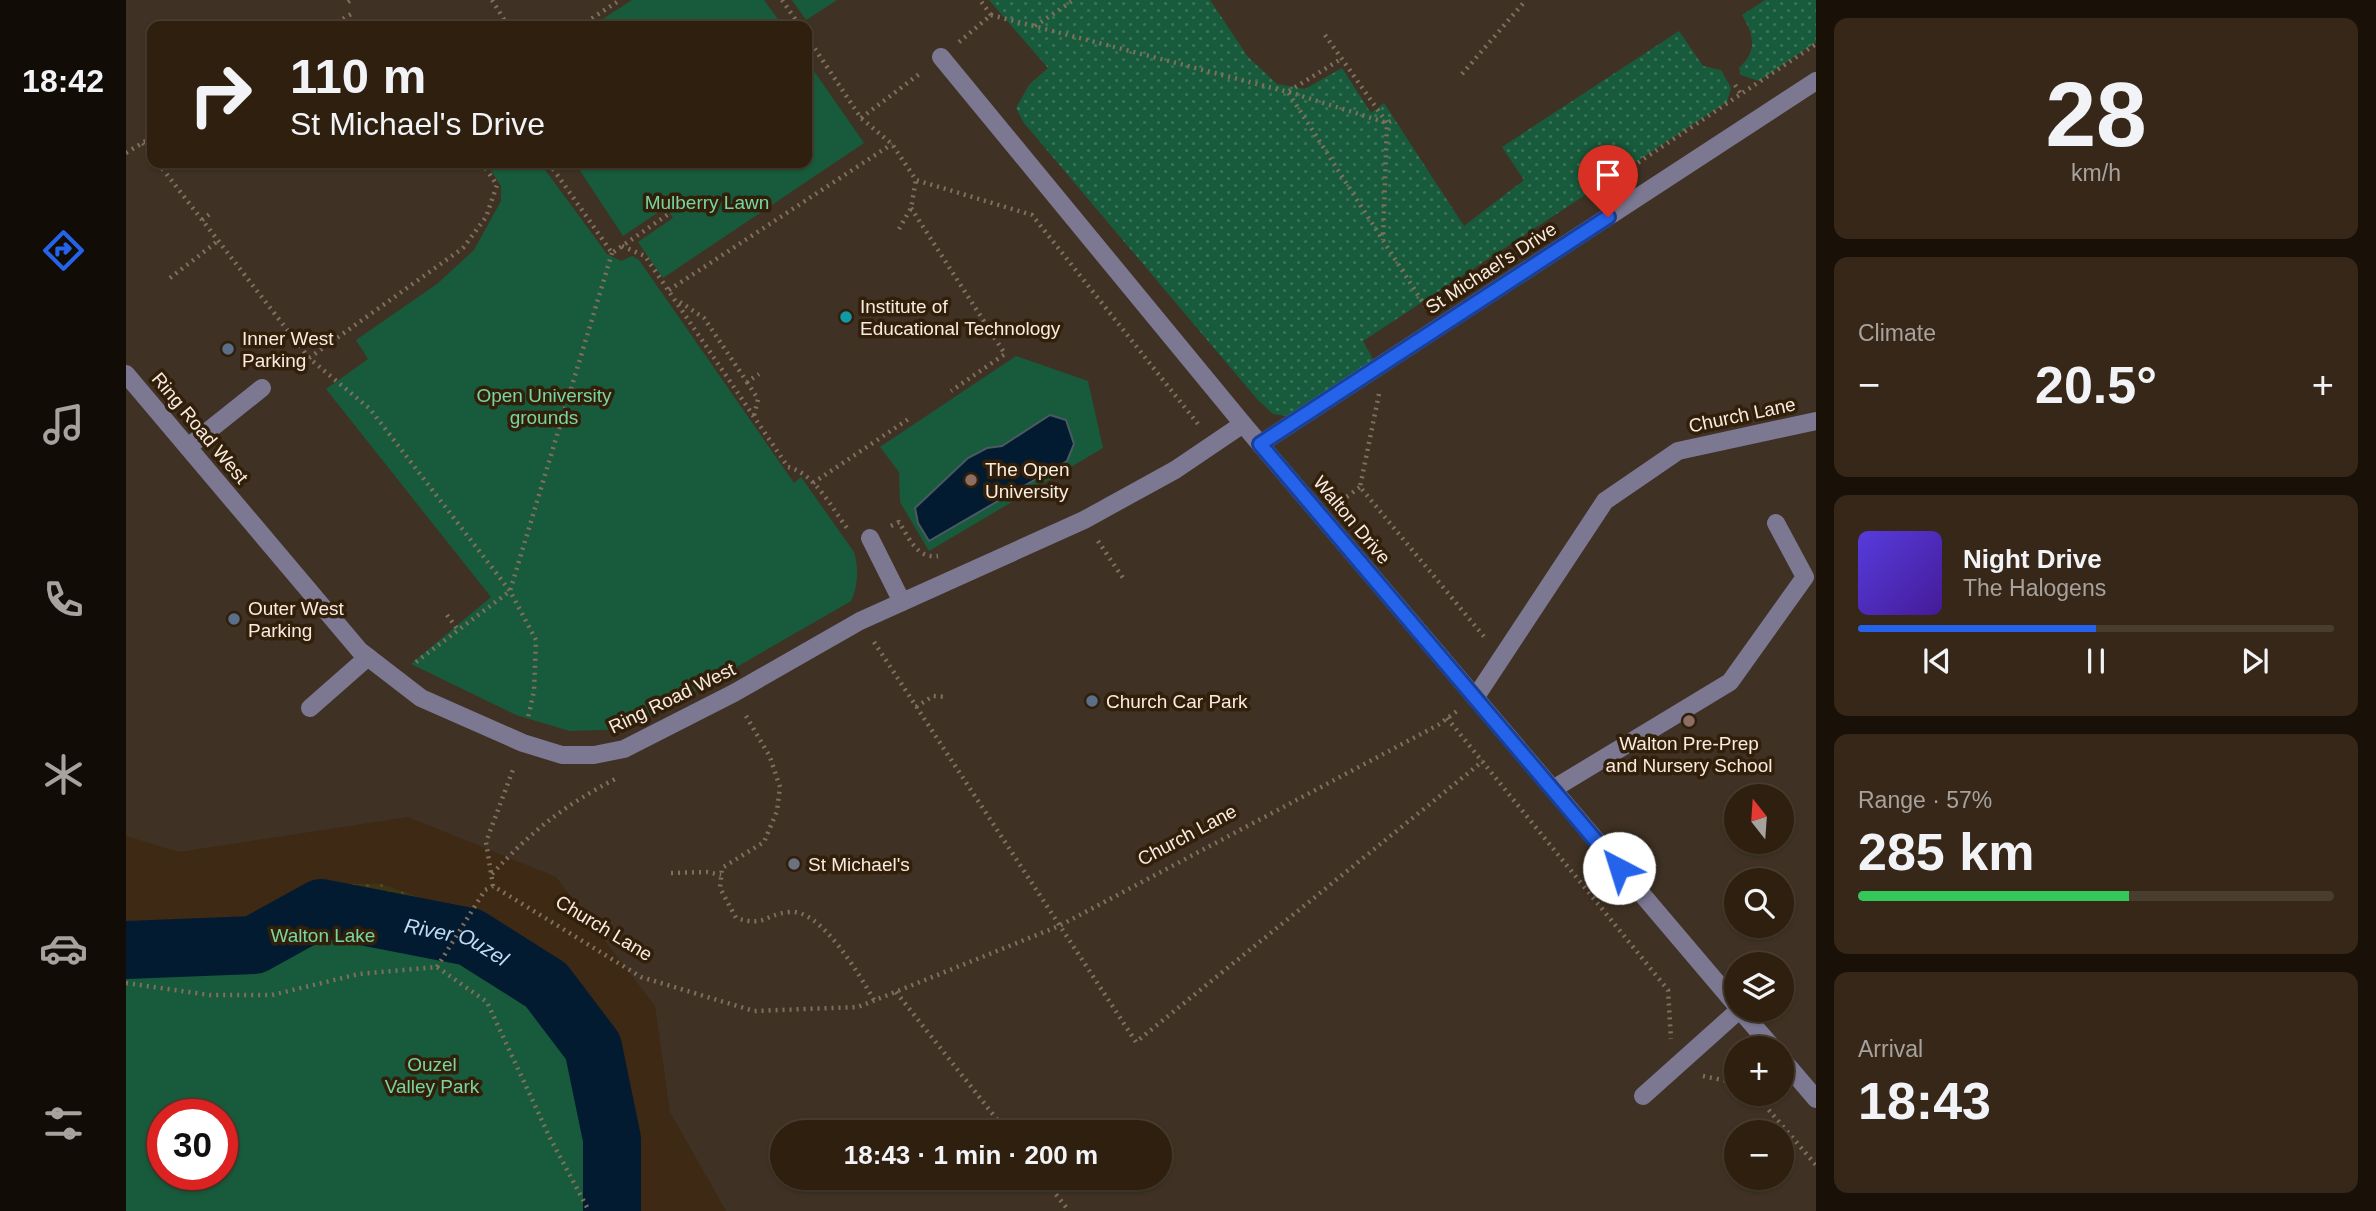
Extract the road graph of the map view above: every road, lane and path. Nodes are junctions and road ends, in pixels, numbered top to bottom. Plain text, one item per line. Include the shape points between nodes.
1 (492, 0) edge
2 (620, 0) edge
3 (782, 0) edge
4 (980, 0) edge
5 (1074, 0) edge
6 (1526, 0) edge
7 (354, 13) dead end
8 (991, 15) junction
9 (340, 21) edge
10 (505, 21) edge
11 (588, 21) edge
12 (797, 21) edge
13 (1035, 27) junction
14 (1325, 35) dead end
15 (812, 44) edge
16 (941, 57) junction
17 (1341, 58) junction
18 (1462, 74) dead end
19 (1816, 81) edge
20 (1735, 85) dead end
21 (1288, 92) junction
22 (1741, 94) dead end
23 (862, 118) junction
24 (1395, 119) dead end
25 (1387, 123) junction
26 (147, 140) edge
27 (142, 143) junction
28 (892, 144) junction
29 (147, 149) edge
30 (126, 153) edge
31 (162, 168) edge
32 (485, 168) edge
33 (552, 168) edge
34 (916, 180) junction
35 (911, 208) junction
36 (211, 213) dead end
37 (670, 213) dead end
38 (202, 219) junction
39 (899, 229) dead end
40 (1383, 240) junction
41 (218, 241) junction
42 (622, 246) junction
43 (612, 253) junction
44 (170, 278) dead end
45 (669, 290) junction
46 (676, 300) junction
47 (1425, 306) dead end
48 (309, 358) junction
49 (1374, 369) junction
50 (126, 374) edge
51 (759, 374) dead end
52 (747, 382) junction
53 (262, 388) dead end
54 (951, 391) dead end
55 (754, 416) junction
56 (911, 418) dead end
57 (1816, 421) edge
58 (1243, 424) junction
59 (1214, 444) junction
60 (1260, 444) junction
61 (188, 447) junction
62 (1776, 523) dead end
63 (870, 538) joint
64 (943, 555) dead end
65 (510, 592) junction
66 (902, 602) junction
67 (447, 615) dead end
68 (860, 621) junction
69 (458, 630) junction
70 (368, 657) junction
71 (1502, 658) junction
72 (395, 678) junction
73 (734, 693) junction
74 (947, 697) dead end
75 (1475, 698) junction
76 (916, 707) junction
77 (310, 708) dead end
78 (1447, 718) junction
79 (523, 743) junction
80 (1483, 761) junction
81 (628, 772) dead end
82 (1553, 789) junction
83 (671, 873) dead end
84 (491, 875) junction
85 (721, 875) junction
86 (493, 886) junction
87 (1059, 926) junction
88 (437, 967) junction
89 (126, 983) edge
90 (1724, 991) edge
91 (896, 992) junction
92 (874, 1000) junction
93 (1726, 1022) edge
94 (1750, 1022) edge
95 (1763, 1036) edge
96 (1684, 1058) junction
97 (1794, 1073) edge
98 (1724, 1080) edge
99 (1643, 1096) dead end
100 (1816, 1099) edge
101 (1766, 1106) edge
102 (997, 1120) edge
103 (1814, 1158) edge
104 (1816, 1165) edge
105 (1052, 1190) edge
106 (589, 1211) edge
107 (1069, 1211) edge

1 - 10 path
2 - 11 path
3 - 12 path
4 - 8 path
5 - 13 path
6 - 18 path
7 - 9 path
8 - 13 path
8 - 16 path
13 - 21 path
14 - 17 path
15 - 23 path
16 - 23 path
16 - 58 street, Walton Drive
17 - 21 path
17 - 25 path
19 - 49 street, St Michael's Drive
20 - 22 path
21 - 25 path
21 - 40 path
23 - 28 path
24 - 25 path
25 - 40 path
26 - 27 path
27 - 29 path
27 - 30 path
28 - 34 path
28 - 45 path
31 - 38 path
32 - 48 path via 496,185 486,217 463,248
33 - 43 path
34 - 35 path
34 - 59 path via 1032,215
35 - 39 path
35 - 54 path via 1004,354
36 - 38 path
37 - 42 path
38 - 41 path
40 - 47 path
41 - 44 path
41 - 48 path
42 - 43 path
42 - 45 path via 645,256
43 - 65 path
45 - 46 path
46 - 52 path via 704,318
46 - 55 path
48 - 65 path via 370,409
49 - 60 street, St Michael's Drive
49 - 71 path via 1380,398 1360,487
50 - 61 street, Ring Road West
51 - 52 path
52 - 55 path via 758,399
53 - 61 street
55 - 56 path via 788,467 813,484
57 - 71 street, Church Lane via 1678,451 1605,501
58 - 59 street, Ring Road West
58 - 60 street, Walton Drive
59 - 66 street, Ring Road West via 1084,520
60 - 75 street, Walton Drive
61 - 70 street, Ring Road West
62 - 82 street via 1805,578 1730,682
63 - 64 path via 899,522 917,550 931,557
63 - 66 street
65 - 69 path
65 - 79 path via 537,640 534,691
66 - 68 street, Ring Road West
67 - 69 path
68 - 73 street, Ring Road West
68 - 76 path
69 - 72 path
70 - 72 street, Ring Road West
70 - 77 street
71 - 75 street, Church Lane
72 - 79 street, Ring Road West via 421,698
73 - 79 street, Ring Road West via 624,749 562,755
73 - 85 path via 770,757 780,788 777,811 764,842 722,868
74 - 76 path via 933,696
75 - 78 path, Church Lane
75 - 82 street, Walton Drive
76 - 87 path
78 - 80 path
78 - 87 path, Church Lane
79 - 84 path via 486,842
80 - 87 path via 1136,1042
80 - 96 path via 1668,990 1671,1045
81 - 84 path via 584,795 531,832
82 - 90 street, Walton Drive
83 - 85 path
84 - 86 path
85 - 92 path via 720,888 736,918 754,924 789,912 807,916 839,948
86 - 88 path via 480,897
86 - 92 path, Church Lane via 641,977 754,1011 858,1007
87 - 91 path, Church Lane
88 - 89 path via 359,974 272,995 209,995
88 - 106 path via 487,1002
91 - 92 path, Church Lane
91 - 102 path
93 - 96 street
94 - 95 street
96 - 98 path via 1699,1075
96 - 99 street
97 - 100 street
101 - 103 path
103 - 104 path
105 - 107 path

